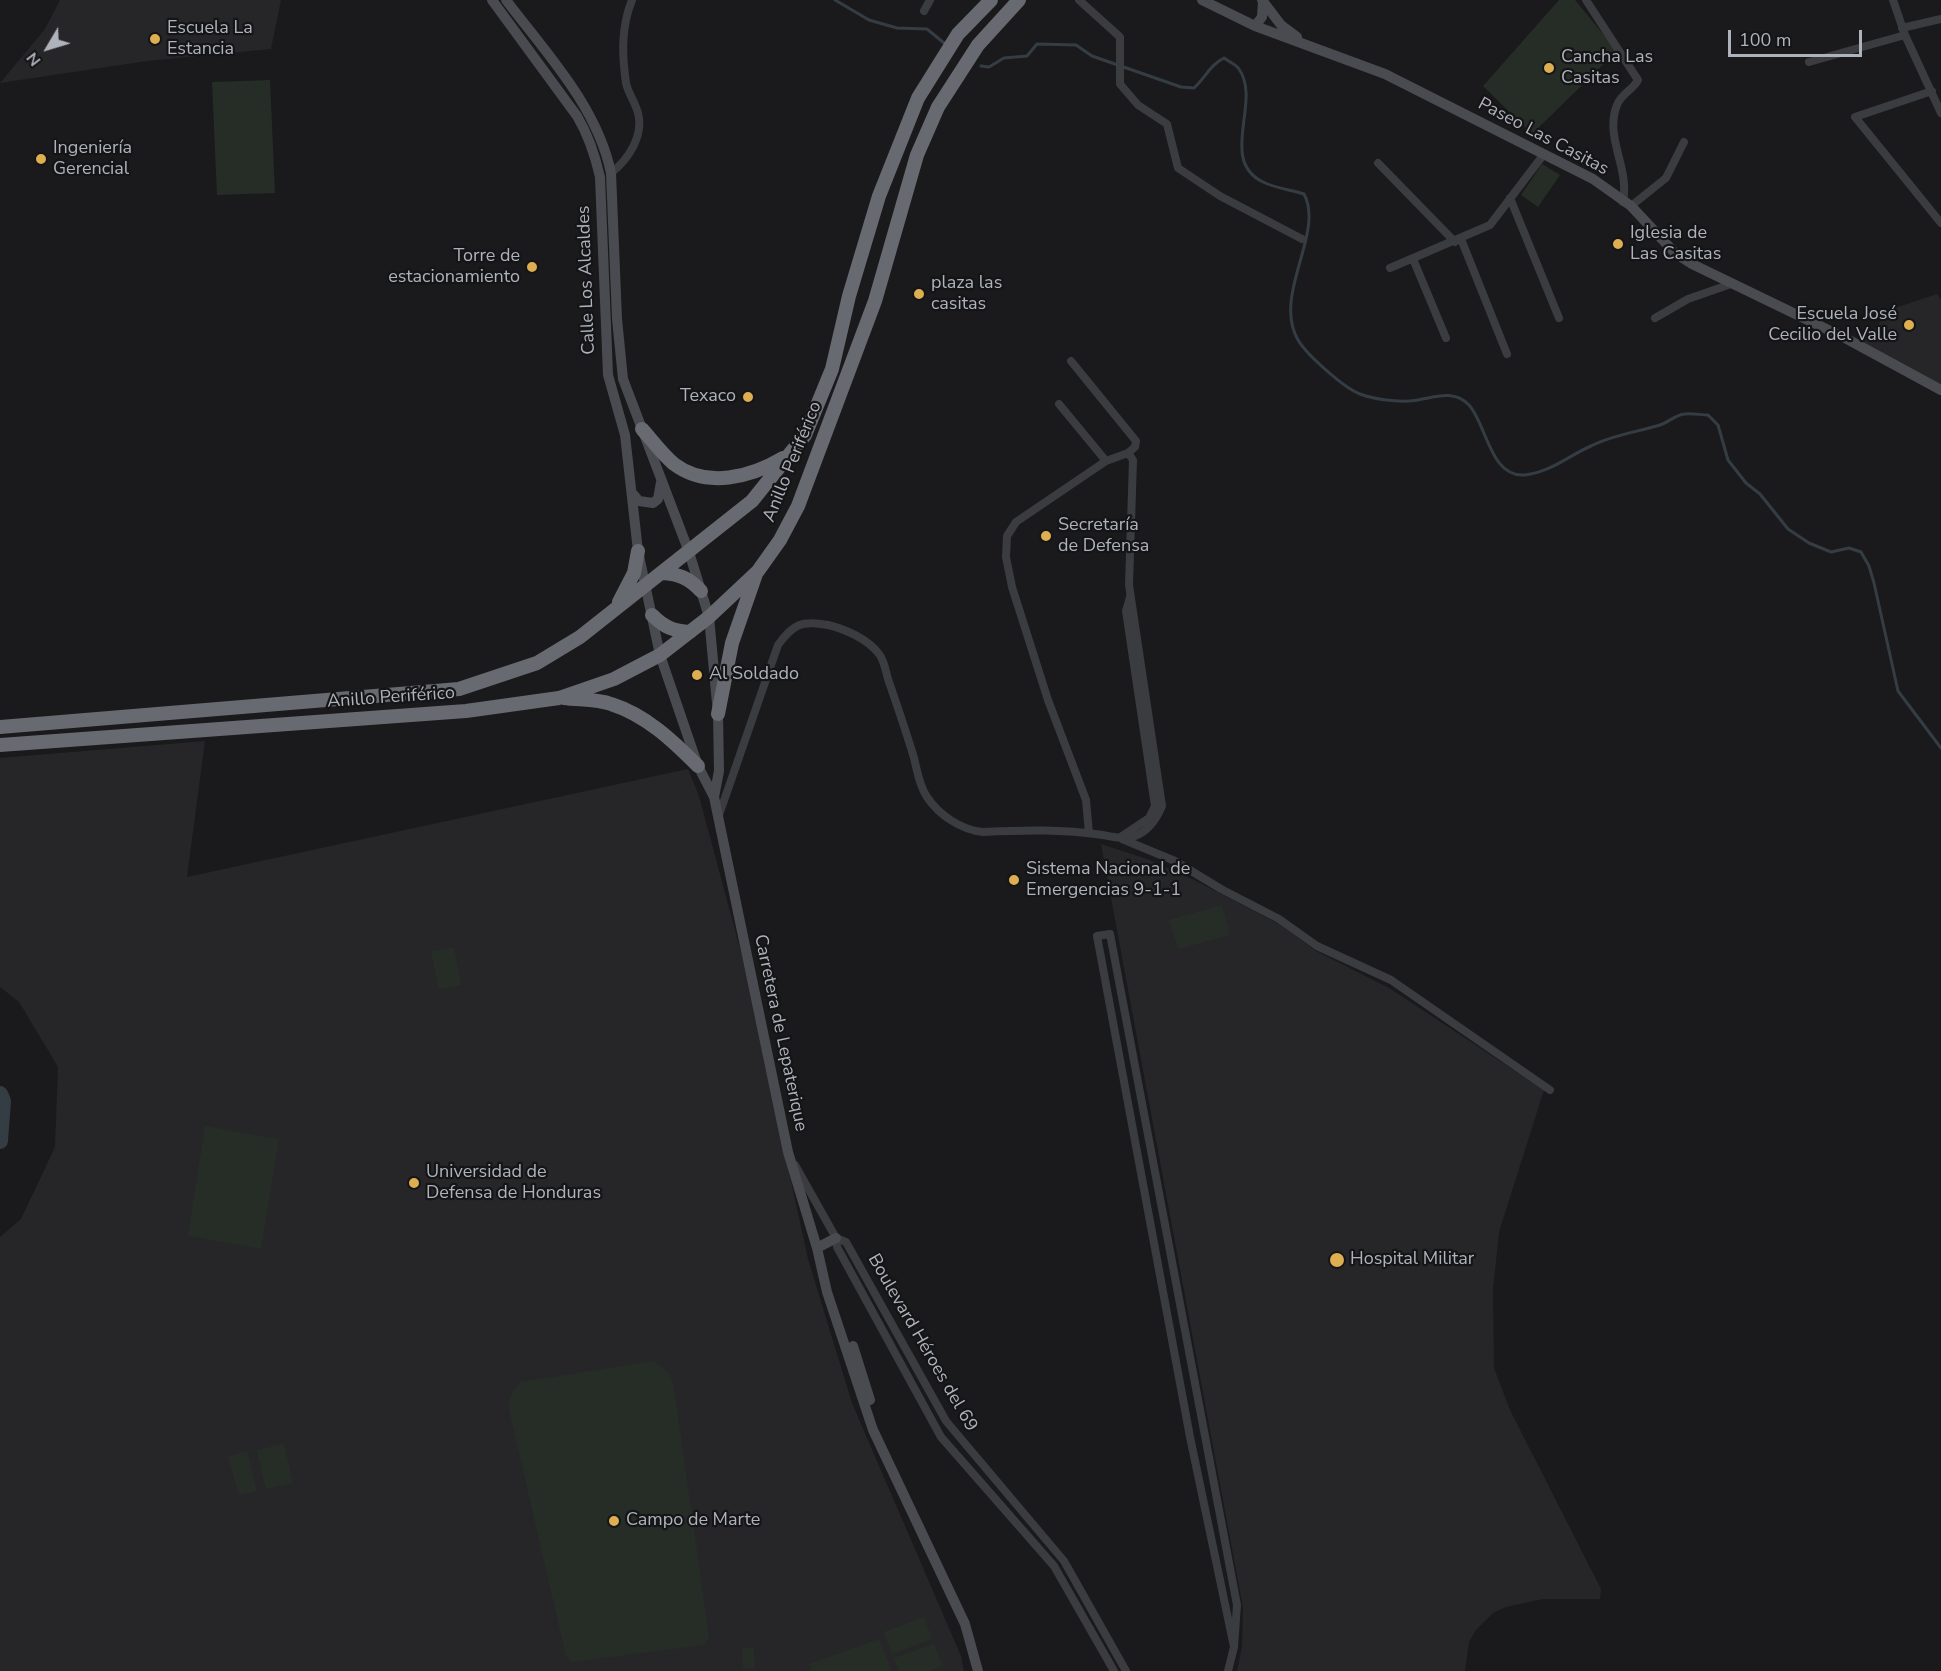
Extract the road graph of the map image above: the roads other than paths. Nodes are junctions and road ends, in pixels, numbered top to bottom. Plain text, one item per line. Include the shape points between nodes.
1 (492, 0) edge
2 (506, 0) edge
3 (632, 0) edge
4 (930, 0) edge
5 (991, 0) edge
6 (1019, 0) edge
7 (1079, 0) edge
8 (1202, 0) edge
9 (1586, 0) edge
10 (1893, 0) edge
11 (1263, 1) edge
12 (924, 10) dead end
13 (1941, 19) edge
14 (1255, 26) junction
15 (1904, 31) junction
16 (1307, 45) junction
17 (1809, 62) dead end
18 (1932, 91) junction
19 (1940, 108) edge
20 (1684, 142) dead end
21 (1544, 154) junction
22 (1378, 163) dead end
23 (611, 173) junction
24 (1510, 198) junction
25 (1627, 204) junction
26 (1941, 223) edge
27 (1302, 239) dead end
28 (1458, 240) junction
29 (1413, 259) junction
30 (1390, 268) dead end
31 (1731, 284) junction
32 (1559, 318) dead end
33 (1655, 318) dead end
34 (1446, 338) dead end
35 (1506, 354) dead end
36 (1071, 362) dead end
37 (1941, 390) edge
38 (1059, 404) dead end
39 (642, 429) junction
40 (793, 452) junction
41 (1128, 453) junction
42 (1106, 461) junction
43 (662, 478) junction
44 (633, 494) junction
45 (638, 551) junction
46 (689, 552) junction
47 (758, 571) junction
48 (662, 573) junction
49 (645, 586) junction
50 (701, 591) junction
51 (609, 615) junction
52 (651, 615) junction
53 (709, 617) junction
54 (690, 632) junction
55 (660, 655) junction
56 (559, 698) junction
57 (718, 714) junction
58 (0, 727) edge
59 (0, 745) edge
60 (698, 766) junction
61 (714, 797) junction
62 (718, 817) junction
63 (1089, 833) junction
64 (1118, 838) junction
65 (1550, 1090) dead end
66 (788, 1152) junction
67 (836, 1238) junction
68 (817, 1248) junction
69 (1234, 1647) junction
70 (978, 1671) edge
71 (1114, 1671) edge
72 (1126, 1671) edge
73 (1228, 1671) edge

1 - 44 main road, Calle Los Alcaldes via 577,116 596,159 608,375 625,435
2 - 23 main road, Calle Los Alcaldes via 588,112 600,132
3 - 23 street via 622,55 639,124 632,153
4 - 12 street
5 - 40 highway, Anillo Periférico via 958,34 918,98 865,238 832,369 805,435
6 - 47 highway, Anillo Periférico via 978,45 938,107 918,155 875,301 798,506
7 - 27 street via 1120,37 1118,77 1129,97 1167,124 1178,168 1220,196
8 - 14 main road, Paseo Las Casitas
9 - 25 street via 1638,80 1617,104 1611,131 1626,182
10 - 15 street
11 - 14 main road via 1262,17
11 - 16 main road via 1281,25
13 - 15 street
14 - 16 main road, Paseo Las Casitas
15 - 17 street
15 - 18 street
16 - 21 main road, Paseo Las Casitas via 1385,74
18 - 19 street
18 - 26 street via 1855,117
20 - 25 street via 1666,178
21 - 24 street
21 - 25 main road, Paseo Las Casitas via 1593,179
22 - 28 street
23 - 39 main road, Calle Los Alcaldes via 622,370
24 - 28 street via 1490,225
24 - 32 street
25 - 31 main road, Paseo Las Casitas via 1676,253
28 - 29 street
28 - 35 street
29 - 30 street
29 - 34 street
31 - 33 street via 1688,299
31 - 37 main road, Paseo Las Casitas via 1847,339
36 - 41 street via 1136,441
38 - 42 street
39 - 40 highway via 672,462 706,478 732,478 762,470
39 - 43 main road, Calle Los Alcaldes
40 - 46 highway, Anillo Periférico via 752,501
41 - 42 street
41 - 64 street via 1133,460 1130,597 1162,806 1146,829 1134,837
42 - 63 street via 1016,522 1007,536 1006,556 1028,640 1086,800
43 - 44 main road via 658,499 653,503 639,501
43 - 46 main road, Calle Los Alcaldes
44 - 45 main road, Calle Los Alcaldes
45 - 49 main road, Calle Los Alcaldes
45 - 51 highway via 630,584
46 - 48 highway, Anillo Periférico
46 - 50 main road, Carretera de Lepaterique
47 - 53 highway, Anillo Periférico
47 - 57 highway via 732,643
48 - 49 highway, Anillo Periférico
48 - 50 highway via 684,577
49 - 51 highway, Anillo Periférico
49 - 52 main road, Carretera de Lepaterique
50 - 53 main road, Carretera de Lepaterique
51 - 58 highway, Anillo Periférico via 580,638 537,663 459,690
52 - 54 highway via 662,625
52 - 55 main road, Carretera de Lepaterique
53 - 54 highway, Anillo Periférico
53 - 57 main road, Carretera de Lepaterique
54 - 55 highway, Anillo Periférico
55 - 56 highway, Anillo Periférico via 614,679
55 - 60 main road, Carretera de Lepaterique
56 - 59 highway, Anillo Periférico via 455,712
56 - 60 highway via 610,703 643,719
57 - 61 main road, Carretera de Lepaterique
60 - 61 main road, Carretera de Lepaterique
61 - 62 main road, Carretera de Lepaterique
62 - 63 street via 778,645 800,623 813,622 846,631 879,654 921,786 944,816 971,831 1053,829
62 - 66 main road, Carretera de Lepaterique
63 - 64 street
64 - 65 street via 1175,861 1279,919 1317,946 1391,980
66 - 67 street, Boulevard Héroes del 69
66 - 68 main road, Carretera de Lepaterique
67 - 68 main road
67 - 71 street, Boulevard Héroes del 69 via 837,1247 941,1437 1054,1566
67 - 72 street, Boulevard Héroes del 69 via 846,1242 946,1421 1064,1561
68 - 70 main road, Carretera de Lepaterique via 873,1430 965,1624
69 - 69 street via 1190,1437 1097,936 1110,934 1237,1605
69 - 73 street

